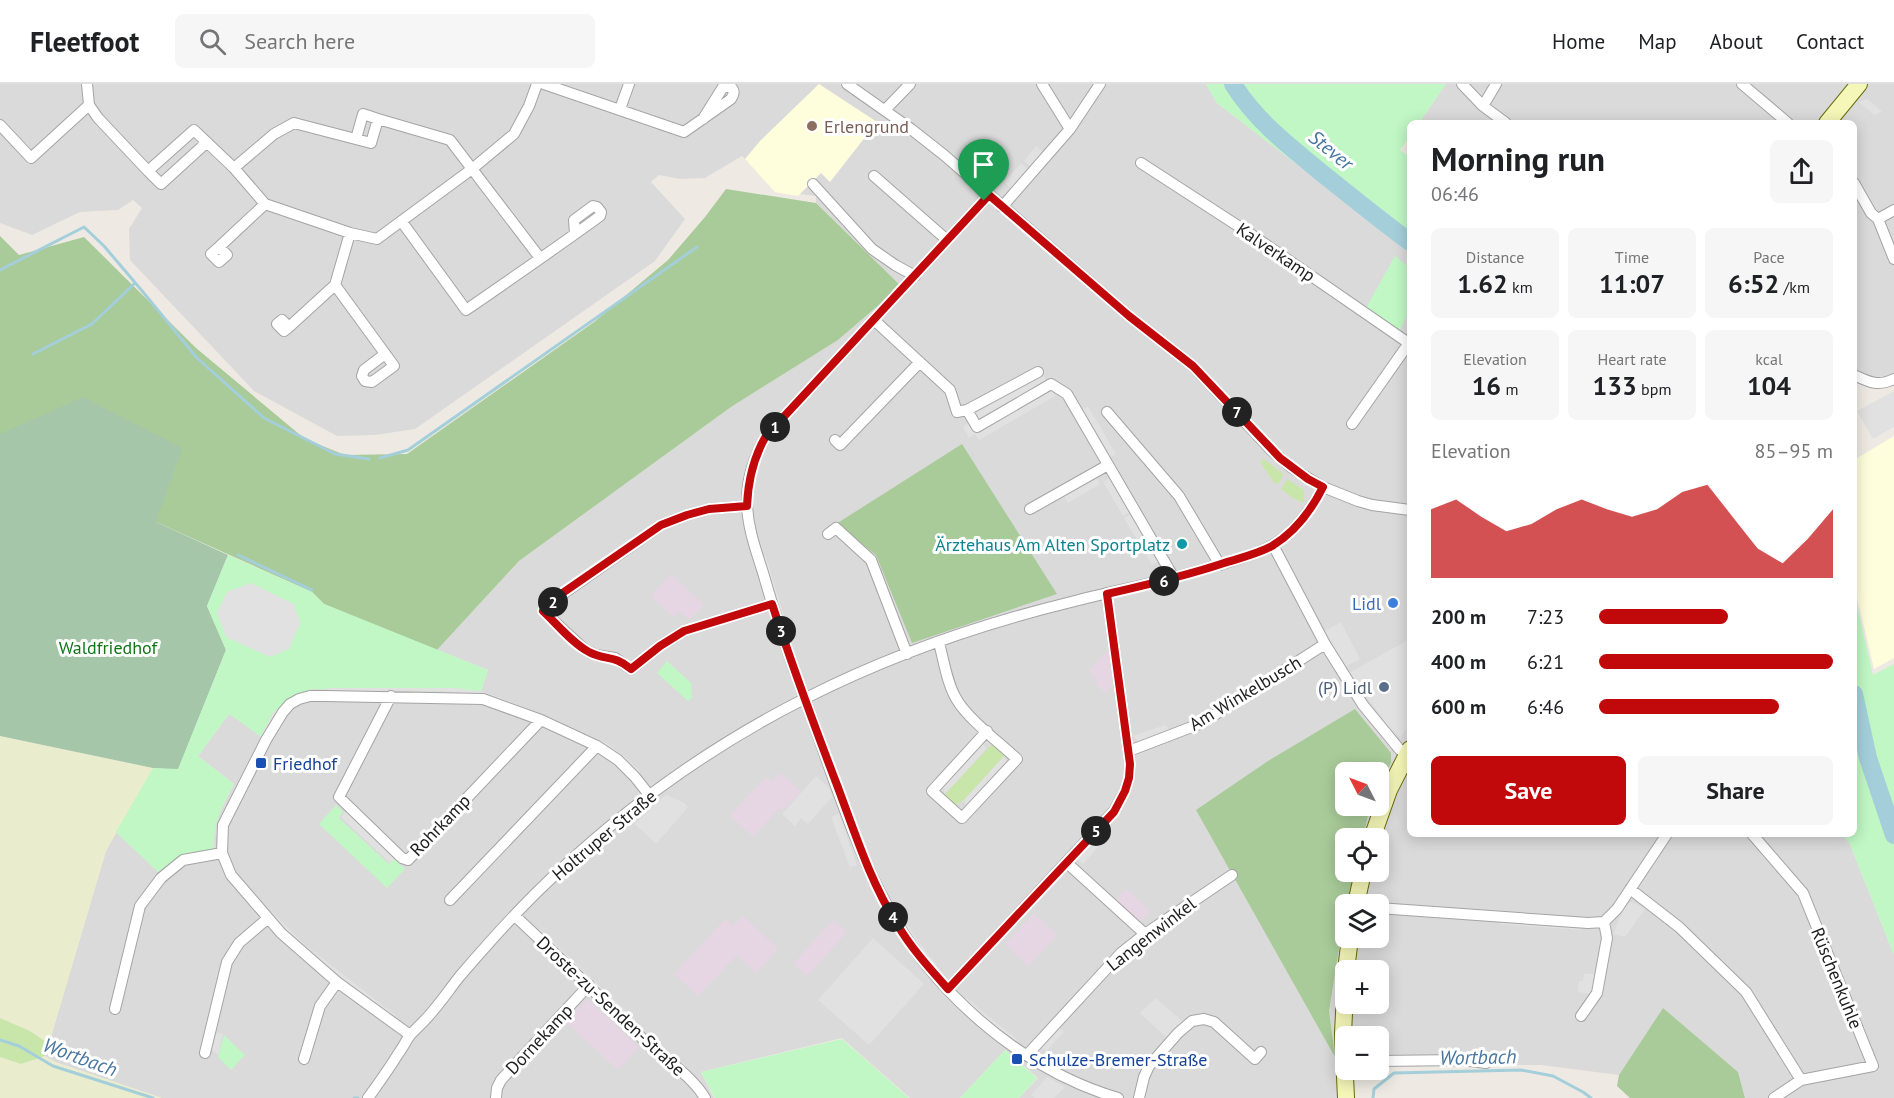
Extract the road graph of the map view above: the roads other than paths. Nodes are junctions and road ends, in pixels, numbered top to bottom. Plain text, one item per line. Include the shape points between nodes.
1 (87, 84) edge
2 (537, 84) edge
3 (544, 84) edge
4 (629, 84) edge
5 (847, 84) edge
6 (910, 84) edge
7 (1042, 84) edge
8 (1100, 84) edge
9 (1462, 84) edge
10 (1496, 84) edge
11 (1742, 84) edge
12 (1858, 84) edge
13 (89, 105) junction
14 (1483, 106) junction
15 (620, 109) junction
16 (885, 110) junction
17 (703, 119) dead end
18 (1502, 120) edge
19 (1784, 120) edge
20 (1829, 120) edge
21 (0, 125) edge
22 (1070, 129) junction
23 (206, 143) junction
24 (1141, 163) dead end
25 (234, 168) junction
26 (472, 169) junction
27 (148, 171) junction
28 (874, 176) dead end
29 (813, 184) dead end
30 (1857, 188) edge
31 (989, 195) junction
32 (265, 204) junction
33 (1002, 207) junction
34 (1894, 210) edge
35 (1878, 219) junction
36 (402, 222) junction
37 (350, 233) junction
38 (575, 234) dead end
39 (947, 240) junction
40 (219, 247) dead end
41 (540, 258) junction
42 (1894, 259) edge
43 (915, 276) junction
44 (335, 285) junction
45 (874, 320) junction
46 (289, 327) dead end
47 (1407, 343) edge
48 (1407, 347) edge
49 (385, 354) dead end
50 (920, 362) junction
51 (1038, 372) dead end
52 (1857, 376) edge
53 (1894, 379) edge
54 (967, 410) junction
55 (1107, 412) dead end
56 (1352, 424) dead end
57 (835, 440) dead end
58 (1108, 465) junction
59 (1323, 487) junction
60 (747, 506) junction
61 (1030, 509) dead end
62 (1407, 510) edge
63 (828, 534) dead end
64 (1273, 545) junction
65 (1220, 565) junction
66 (1174, 578) junction
67 (1107, 594) junction
68 (772, 604) junction
69 (939, 643) junction
70 (1325, 644) junction
71 (907, 654) junction
72 (391, 696) junction
73 (805, 698) junction
74 (541, 720) junction
75 (987, 731) junction
76 (597, 746) junction
77 (1129, 751) junction
78 (1407, 752) edge
79 (1407, 754) edge
80 (650, 796) junction
81 (1376, 828) edge
82 (1665, 837) edge
83 (1755, 837) edge
84 (222, 853) junction
85 (1066, 862) junction
86 (1232, 874) dead end
87 (1630, 889) junction
88 (450, 900) dead end
89 (1389, 909) edge
90 (515, 916) junction
91 (267, 919) junction
92 (1604, 922) junction
93 (1145, 934) junction
94 (338, 982) junction
95 (589, 985) junction
96 (948, 989) junction
97 (115, 1009) dead end
98 (1581, 1016) dead end
99 (410, 1035) junction
100 (1262, 1052) dead end
101 (205, 1053) dead end
102 (1027, 1055) junction
103 (304, 1059) dead end
104 (1389, 1061) edge
105 (1486, 1063) dead end
106 (1346, 1080) edge
107 (1801, 1080) junction
108 (701, 1097) edge
109 (368, 1098) edge
110 (496, 1098) edge
111 (1118, 1098) edge
112 (1138, 1098) edge
113 (1346, 1098) edge
114 (1774, 1098) edge

1 - 13 street
2 - 26 street via 518,130
3 - 15 street
4 - 15 street
5 - 16 street
6 - 16 street
7 - 22 street
8 - 22 street
9 - 14 street
10 - 14 street
11 - 19 street
12 - 20 street
13 - 21 street via 31,158
13 - 27 street
14 - 18 street
15 - 17 street via 684,132
16 - 31 street
22 - 33 street
23 - 25 street
23 - 27 street via 161,184
23 - 27 street via 194,130
24 - 47 street, Kalverkamp
25 - 26 street via 274,134 294,123 371,143 378,119 450,140
25 - 32 street
26 - 36 street
26 - 41 street
28 - 39 street
29 - 43 street via 872,249
30 - 35 street
31 - 33 street
31 - 39 street
32 - 37 street
32 - 40 street
33 - 59 street via 1193,366 1280,458
34 - 35 street
35 - 42 street
36 - 37 street via 377,238
36 - 41 street via 466,310
37 - 44 street
38 - 41 street
39 - 43 street
43 - 45 street
44 - 46 street
44 - 49 street
45 - 50 street
45 - 60 street via 766,436 752,468
48 - 56 street, Kalverkamp
50 - 54 street via 950,390 957,412
50 - 57 street via 840,445
51 - 54 street
52 - 53 street via 1876,383
54 - 58 street via 976,427 1051,384 1067,394
55 - 65 street via 1179,496
58 - 61 street
58 - 66 street
59 - 62 street via 1372,505
59 - 64 street, Holtruper Straße via 1302,519
60 - 68 street
60 - 68 street via 709,509 661,525 543,611 585,650 615,658 631,669 684,631
63 - 71 street via 836,528 871,560
64 - 65 street, Holtruper Straße
64 - 70 street
65 - 66 street, Holtruper Straße
66 - 67 street, Holtruper Straße
67 - 69 street, Holtruper Straße
67 - 77 street
68 - 73 street
69 - 71 street, Holtruper Straße
69 - 75 street via 956,698
70 - 77 street, Am Winkelbusch via 1202,723
70 - 78 street via 1363,705 1400,750
71 - 73 street, Holtruper Straße
72 - 74 street via 483,699
72 - 74 street, Rohrkamp via 339,797 408,860
72 - 84 street via 310,696 290,704 277,721 223,825
73 - 80 street, Holtruper Straße via 748,730
73 - 96 street via 879,891 898,927
74 - 76 street
75 - 75 street via 1017,759 962,818 932,791
76 - 80 street via 618,760
76 - 88 street
77 - 85 street via 1129,778 1121,802
79 - 81 street
80 - 90 street, Holtruper Straße via 578,854
82 - 87 street
83 - 107 street, Rüschenkuhle via 1803,893 1873,1066
84 - 91 street via 231,875
84 - 97 street via 183,861 161,878 140,906
85 - 93 street
85 - 96 street
86 - 93 street, Langenwinkel
87 - 92 street
87 - 107 street via 1679,927 1746,992
89 - 92 street
90 - 95 street, Droste-zu-Senden-Straße
90 - 99 street, Holtruper Straße
91 - 94 street
91 - 101 street via 239,943 227,962
92 - 98 street via 1607,938 1597,993
93 - 102 street, Langenwinkel via 1102,971
94 - 99 street
94 - 103 street via 320,1006
95 - 108 street, Droste-zu-Senden-Straße
95 - 110 street, Dornekamp via 501,1080
96 - 102 street via 970,1012
99 - 109 street, Holtruper Straße
100 - 112 street via 1255,1059 1214,1022 1204,1018 1192,1021 1149,1066
102 - 111 street via 1080,1084
104 - 105 street
106 - 113 street
107 - 114 street, Rüschenkuhle

